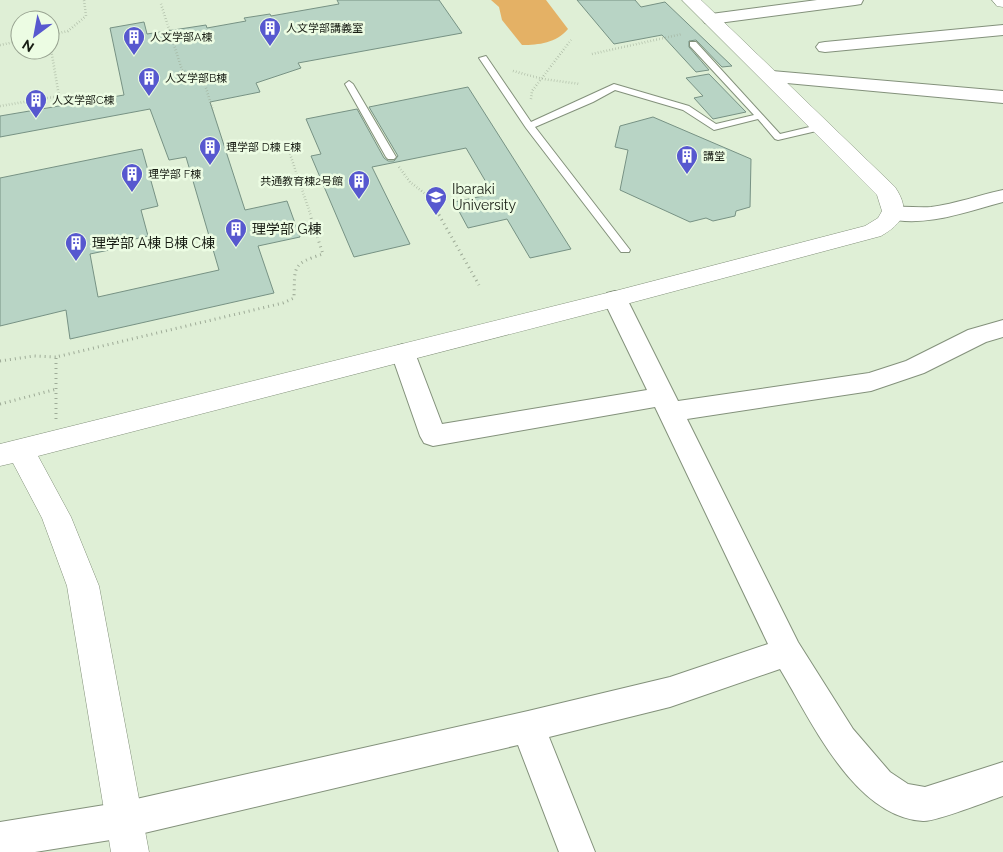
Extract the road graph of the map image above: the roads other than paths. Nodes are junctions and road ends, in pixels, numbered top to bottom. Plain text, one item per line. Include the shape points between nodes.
1 (691, 0) edge
2 (855, 0) edge
3 (715, 23) junction
4 (1003, 30) edge
5 (693, 44) dead end
6 (825, 47) dead end
7 (485, 61) road end
8 (772, 77) junction
9 (349, 84) dead end
10 (1003, 97) edge
11 (760, 116) junction
12 (529, 126) junction
13 (822, 127) junction
14 (392, 157) road end
15 (1003, 196) edge
16 (893, 213) junction
17 (626, 250) dead end
18 (615, 300) junction
19 (1003, 328) edge
20 (403, 353) junction
21 (665, 404) junction
22 (10, 453) edge
23 (787, 652) junction
24 (528, 727) junction
25 (1003, 779) edge
26 (127, 836) edge
27 (0, 840) edge
28 (578, 852) edge

1 - 3 street
2 - 3 street
3 - 8 street
4 - 6 street
5 - 11 lane
7 - 12 lane
8 - 10 street
8 - 13 street
9 - 14 lane
11 - 12 lane via 714,127 686,108 614,87
11 - 13 lane via 778,137
12 - 17 lane
13 - 16 street via 887,192
15 - 16 street via 926,214 906,216
16 - 18 street via 882,226 873,230
18 - 20 street
18 - 21 street
19 - 21 street via 977,336 915,367 871,382
20 - 21 street via 433,436
20 - 22 street
21 - 23 street
22 - 26 street via 56,517 83,586
23 - 24 street via 670,692
23 - 25 street via 841,740 878,784 902,800 925,804
24 - 26 street
24 - 28 street
26 - 27 street

